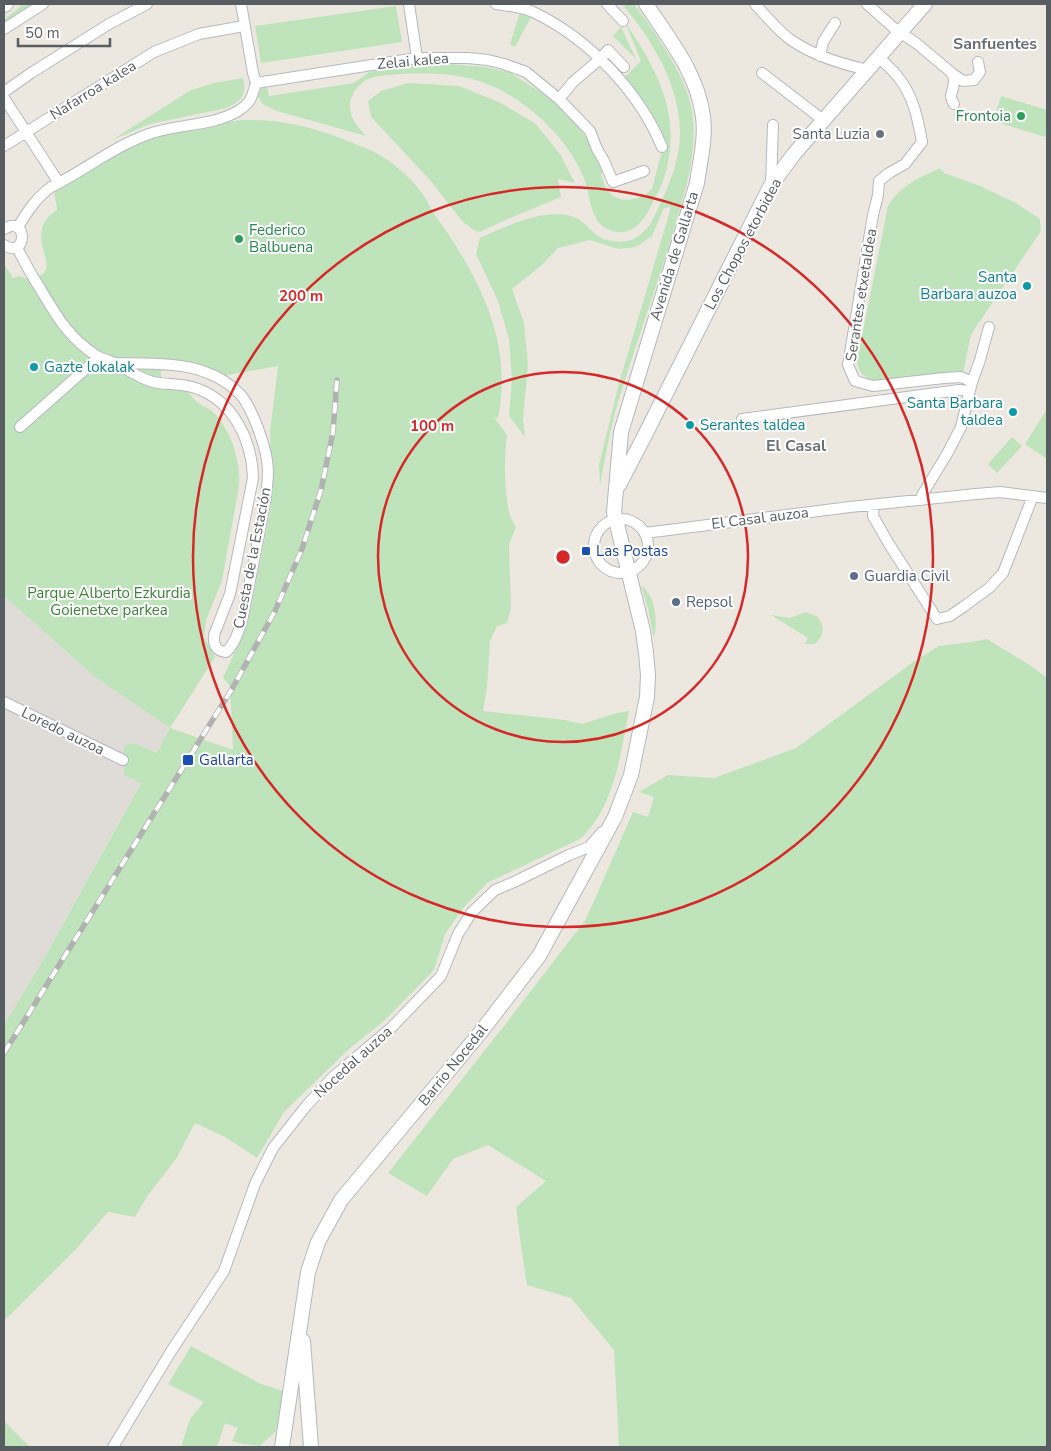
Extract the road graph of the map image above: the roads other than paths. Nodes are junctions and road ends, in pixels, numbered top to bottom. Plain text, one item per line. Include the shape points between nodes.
1 (42, 4) edge
2 (147, 4) edge
3 (241, 4) edge
4 (496, 4) edge
5 (607, 4) edge
6 (646, 4) edge
7 (755, 4) edge
8 (867, 4) edge
9 (925, 4) edge
10 (412, 5) edge
11 (623, 21) dead end
12 (835, 24) dead end
13 (244, 26) junction
14 (4, 28) edge
15 (900, 33) junction
16 (820, 56) junction
17 (879, 57) junction
18 (417, 58) junction
19 (600, 59) junction
20 (978, 62) dead end
21 (624, 67) dead end
22 (868, 70) junction
23 (762, 73) dead end
24 (953, 74) junction
25 (256, 83) junction
26 (4, 92) edge
27 (4, 98) edge
28 (559, 99) junction
29 (954, 104) dead end
30 (823, 120) junction
31 (773, 125) dead end
32 (26, 133) junction
33 (4, 146) edge
34 (662, 147) dead end
35 (644, 171) dead end
36 (59, 183) junction
37 (771, 185) junction
38 (4, 228) edge
39 (18, 228) junction
40 (4, 245) edge
41 (17, 247) junction
42 (989, 327) dead end
43 (99, 357) junction
44 (114, 363) junction
45 (971, 386) junction
46 (742, 419) dead end
47 (20, 427) dead end
48 (621, 432) junction
49 (646, 434) junction
50 (616, 490) junction
51 (1033, 496) junction
52 (1047, 498) edge
53 (921, 500) junction
54 (874, 505) junction
55 (615, 519) junction
56 (645, 533) junction
57 (629, 572) junction
58 (4, 702) edge
59 (123, 760) dead end
60 (615, 817) junction
61 (302, 1313) junction
62 (113, 1447) edge
63 (282, 1447) edge
64 (311, 1447) edge

1 - 14 street
2 - 26 street via 109,24
3 - 13 street
4 - 19 street via 532,11 573,35
5 - 11 street
6 - 48 street, Avenida de Gallarta via 689,71 700,98 702,146 697,183
7 - 16 street via 790,39
8 - 15 street
9 - 15 street, Los Chopos etorbidea
10 - 18 street
12 - 16 street via 822,42
13 - 25 street
13 - 32 street, Nafarroa kalea via 199,34 154,52
15 - 17 street, Los Chopos etorbidea
15 - 24 street
16 - 22 street
17 - 22 street, Los Chopos etorbidea
17 - 45 street, Serantes etxetaldea via 894,71 908,92 922,142 905,164 879,181 848,366 855,381 873,386 962,377
18 - 25 street, Zelai kalea
18 - 28 street, Zelai kalea via 468,58 504,64 526,72
19 - 21 street via 608,50
19 - 28 street
19 - 34 street via 641,106
20 - 24 street via 980,72 974,80 963,81
22 - 30 street, Los Chopos etorbidea
23 - 30 street
24 - 29 street via 954,85 950,94
25 - 36 street via 250,102 227,118 150,133
27 - 32 street
28 - 35 street via 590,131 613,182
30 - 37 street, Los Chopos etorbidea
31 - 37 street
32 - 33 street, Nafarroa kalea
32 - 36 street
36 - 39 street via 40,194
37 - 49 street, Los Chopos etorbidea
38 - 39 street
39 - 41 street via 23,237
40 - 41 street
41 - 43 street, Cuesta de la Estación via 64,327
42 - 45 street
43 - 44 street, Cuesta de la Estación
43 - 47 street
44 - 44 street, Cuesta de la Estación via 152,381 198,388 219,401 240,426 253,478 230,594 214,635 216,648 226,652 235,641 242,621 267,495 267,456 263,441 248,405 240,394 217,377 181,366
45 - 46 street
45 - 53 street via 961,427
48 - 49 street
48 - 50 street, Avenida de Gallarta
49 - 50 street, Los Chopos etorbidea
50 - 55 street, Avenida de Gallarta
51 - 52 street, El Casal auzoa
51 - 53 street, El Casal auzoa via 1000,492
51 - 54 street via 1003,573 964,607 950,616 937,619 888,544 873,516
53 - 54 street, El Casal auzoa
54 - 56 street, El Casal auzoa
55 - 56 street via 632,521
55 - 57 street, Avenida de Gallarta
55 - 57 street via 600,528 594,553 598,561 612,572
56 - 57 street via 648,540 646,556 636,569
57 - 60 street, Barrio Nocedal via 643,631 647,697 631,775
58 - 59 street, Loredo auzoa
60 - 61 street, Barrio Nocedal via 539,956 342,1200 318,1242 310,1264
60 - 62 street, Nocedal auzoa via 589,847 495,890 472,912 458,934 441,976 392,1027 334,1076 307,1105 273,1148 255,1184 224,1271
61 - 63 street, Barrio Nocedal
61 - 64 street, Barrio Nocedal

